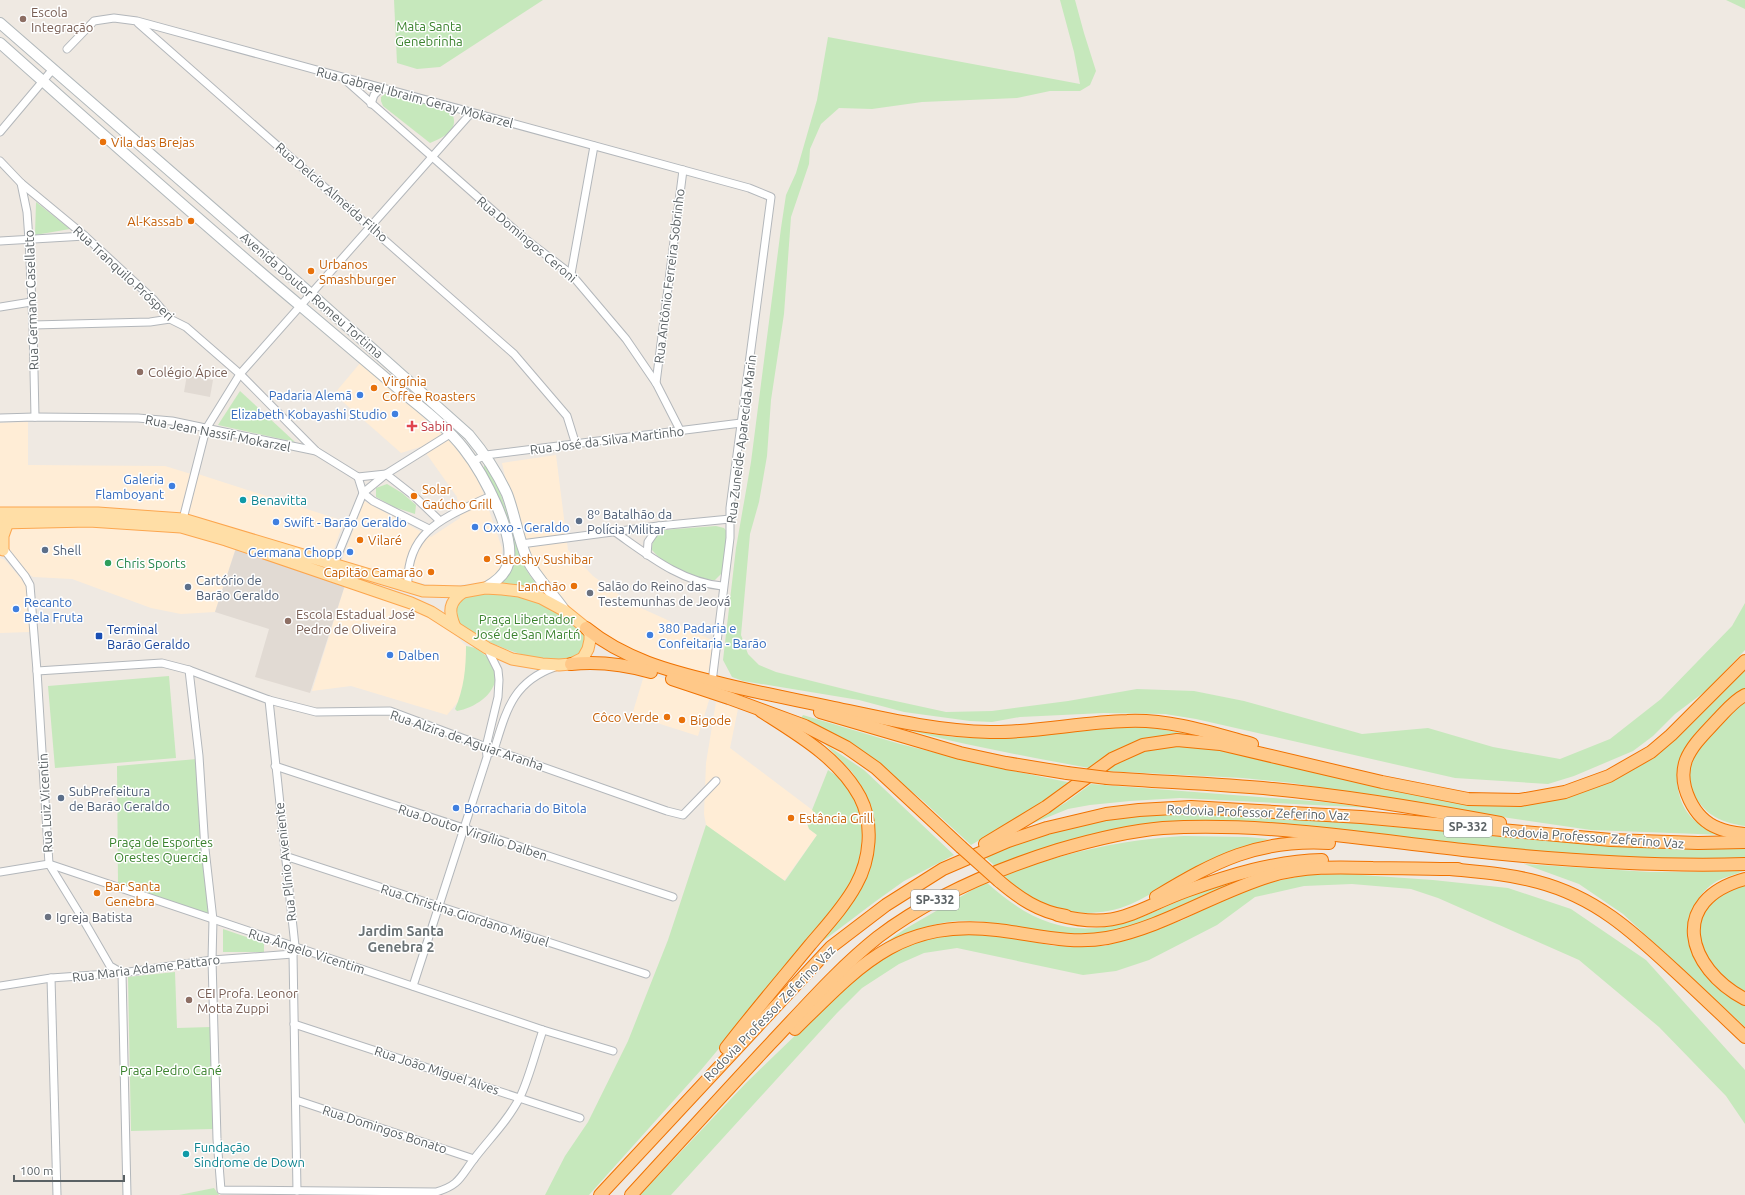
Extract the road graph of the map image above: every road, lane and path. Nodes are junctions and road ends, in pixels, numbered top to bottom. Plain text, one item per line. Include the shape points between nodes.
1 (137, 21) junction
2 (0, 23) edge
3 (0, 43) edge
4 (67, 49) dead end
5 (53, 69) junction
6 (341, 77) junction
7 (43, 81) junction
8 (381, 88) junction
9 (371, 104) junction
10 (471, 113) junction
11 (0, 132) edge
12 (594, 146) junction
13 (432, 157) junction
14 (0, 161) edge
15 (683, 170) junction
16 (21, 183) junction
17 (771, 197) joint
18 (371, 226) junction
19 (85, 236) junction
20 (29, 240) junction
21 (0, 241) edge
22 (571, 274) junction
23 (311, 294) junction
24 (31, 302) junction
25 (300, 306) junction
26 (0, 307) edge
27 (170, 319) junction
28 (33, 325) junction
29 (240, 374) junction
30 (656, 383) junction
31 (34, 417) junction
32 (0, 418) edge
33 (741, 423) junction
34 (206, 429) junction
35 (680, 430) junction
36 (450, 434) junction
37 (576, 445) junction
38 (316, 452) junction
39 (486, 455) junction
40 (473, 461) junction
41 (386, 474) junction
42 (358, 477) junction
43 (363, 493) junction
44 (493, 495) junction
45 (0, 513) edge
46 (183, 519) junction
47 (730, 519) junction
48 (440, 521) junction
49 (4, 522) edge
50 (659, 526) junction
51 (430, 530) junction
52 (615, 532) junction
53 (521, 544) junction
54 (1, 548) edge
55 (647, 555) junction
56 (334, 564) junction
57 (358, 572) junction
58 (354, 584) junction
59 (722, 586) junction
60 (408, 587) junction
61 (485, 588) junction
62 (463, 592) junction
63 (565, 610) junction
64 (455, 627) junction
65 (586, 628) junction
66 (487, 648) junction
67 (1745, 661) edge
68 (565, 665) junction
69 (189, 670) junction
70 (37, 671) junction
71 (712, 682) junction
72 (747, 690) junction
73 (1745, 695) edge
74 (269, 700) junction
75 (761, 711) junction
76 (490, 749) junction
77 (275, 766) junction
78 (716, 781) dead end
79 (1382, 782) junction
80 (463, 829) junction
81 (1745, 834) edge
82 (1574, 837) junction
83 (1745, 842) edge
84 (1463, 850) junction
85 (285, 856) junction
86 (49, 864) junction
87 (1745, 864) edge
88 (943, 869) junction
89 (1458, 869) junction
90 (0, 872) edge
91 (1745, 879) edge
92 (673, 897) dead end
93 (438, 906) junction
94 (1058, 915) junction
95 (212, 920) junction
96 (295, 946) junction
97 (293, 954) junction
98 (212, 960) junction
99 (122, 973) junction
100 (646, 974) dead end
101 (51, 978) junction
102 (0, 986) edge
103 (413, 986) junction
104 (1745, 999) edge
105 (294, 1024) junction
106 (543, 1030) junction
107 (1745, 1037) edge
108 (613, 1051) dead end
109 (520, 1097) junction
110 (296, 1100) junction
111 (673, 1114) junction
112 (580, 1118) dead end
113 (672, 1150) junction
114 (474, 1159) junction
115 (297, 1191) junction
116 (57, 1195) edge
117 (128, 1195) edge
118 (600, 1195) edge
119 (631, 1195) edge

1 - 4 street, Rua Gabrael Ibraim Geray Mokarzel via 114,18 94,21
1 - 6 street, Rua Gabrael Ibraim Geray Mokarzel
1 - 18 street, Rua Delcio Almeida Filho
2 - 5 main road, Avenida Doutor Romeu Tortima
3 - 7 main road, Avenida Doutor Romeu Tortima
5 - 7 street
5 - 23 main road, Avenida Doutor Romeu Tortima
6 - 8 street, Rua Gabrael Ibraim Geray Mokarzel
6 - 9 street, Rua Domingos Ceroni
7 - 11 street
7 - 25 main road, Avenida Doutor Romeu Tortima
8 - 9 street via 374,95
8 - 10 street, Rua Gabrael Ibraim Geray Mokarzel
9 - 13 street, Rua Domingos Ceroni
10 - 12 street, Rua Gabrael Ibraim Geray Mokarzel
10 - 13 street
12 - 15 street, Rua Gabrael Ibraim Geray Mokarzel
12 - 22 street
13 - 18 street
13 - 22 street, Rua Domingos Ceroni via 524,238
14 - 16 street, Rua Tranquilo Prósperi
15 - 17 street, Rua Gabrael Ibraim Geray Mokarzel via 749,188
15 - 30 street, Rua Antônio Ferreira Sobrinho
16 - 19 street, Rua Tranquilo Prósperi
16 - 20 street, Rua Germano Casellatto
17 - 33 street, Rua Zuneide Aparecida Marin
18 - 23 street
18 - 37 street, Rua Delcio Almeida Filho via 514,354 567,416
19 - 20 street
19 - 27 street, Rua Tranquilo Prósperi via 153,299
20 - 21 street
20 - 24 street, Rua Germano Casellatto
22 - 30 street, Rua Domingos Ceroni via 626,339
23 - 25 street
23 - 39 main road, Avenida Doutor Romeu Tortima via 449,415
24 - 26 street
24 - 28 street, Rua Germano Casellatto
25 - 29 street
25 - 36 main road, Avenida Doutor Romeu Tortima
27 - 28 street via 150,322
27 - 29 street, Rua Tranquilo Prósperi via 186,327
28 - 31 street, Rua Germano Casellatto
29 - 34 street
29 - 38 street, Rua Tranquilo Prósperi
30 - 35 street, Rua Domingos Ceroni
31 - 32 street, Rua Jean Nassif Mokarzel
31 - 34 street, Rua Jean Nassif Mokarzel via 138,418 172,421
33 - 35 street, Rua José da Silva Martinho
33 - 47 street, Rua Zuneide Aparecida Marin
34 - 38 street, Rua Jean Nassif Mokarzel
34 - 46 street
35 - 37 street, Rua José da Silva Martinho
36 - 40 main road, Avenida Doutor Romeu Tortima
36 - 41 street
37 - 39 street, Rua José da Silva Martinho
38 - 42 street, Rua Tranquilo Prósperi
39 - 40 street, Rua José da Silva Martinho
39 - 53 main road, Avenida Doutor Romeu Tortima via 507,496
40 - 44 main road, Avenida Doutor Romeu Tortima
41 - 42 street
41 - 43 street
41 - 48 street
42 - 43 street
43 - 51 street
43 - 56 street
44 - 48 street
44 - 61 main road, Avenida Doutor Romeu Tortima via 505,532 509,558 502,576
45 - 46 main road via 98,513
46 - 56 main road
47 - 50 street
47 - 59 street, Rua Zuneide Aparecida Marin via 730,538
48 - 51 street
49 - 54 main road
49 - 58 main road via 89,521 182,527
50 - 52 street
50 - 55 street via 648,542
51 - 60 street via 419,541 411,557 407,571
52 - 53 street
52 - 55 street
53 - 63 main road, Avenida Doutor Romeu Tortima via 536,574
54 - 70 street, Rua Luiz Vicentin via 30,585
55 - 59 street via 670,570 705,583
56 - 57 main road
57 - 58 main road
57 - 60 main road
58 - 64 main road via 411,603
59 - 71 street, Rua Zuneide Aparecida Marin
60 - 62 main road via 423,591
61 - 62 main road
61 - 63 main road via 524,593
62 - 64 main road via 452,602 450,610
63 - 65 main road
64 - 66 main road
65 - 68 main road via 590,634 588,649 582,658
65 - 71 highway via 629,656
66 - 68 main road via 512,659
66 - 76 street via 498,670 499,680
67 - 79 highway via 1672,735 1651,752 1609,776 1565,792 1520,800 1487,800 1445,795
68 - 75 highway via 610,663 634,667
68 - 76 street via 538,674 516,694 509,704
69 - 70 street, Rua Alzira de Aguiar Aranha via 162,663
69 - 74 street, Rua Alzira de Aguiar Aranha
69 - 95 street via 199,756
70 - 86 street, Rua Luiz Vicentin
71 - 72 highway
72 - 79 highway via 963,731 1019,732 1129,721 1177,725 1207,731
72 - 82 highway, bridge via 960,753 1067,773 1316,794
73 - 81 highway via 1726,710 1692,748 1684,772 1685,787 1694,808 1717,828
74 - 76 street, Rua Alzira de Aguiar Aranha via 316,712 390,711
74 - 77 street, Rua Plínio Aveniente
75 - 94 highway, bridge via 805,726 863,758 1016,896 1034,907
75 - 111 highway via 802,737 838,768 850,783 860,798 867,817 867,854 856,884 845,902
76 - 78 street, Rua Alzira de Aguiar Aranha via 683,815
76 - 80 street
77 - 80 street, Rua Doutor Virgílio Dalben
77 - 85 street, Rua Plínio Aveniente
79 - 88 highway via 1220,744 1177,740 1154,743 1112,759 1046,807
80 - 92 street, Rua Doutor Virgílio Dalben
80 - 93 street
82 - 83 highway, Rodovia Professor Zeferino Vaz / SP-332 via 1698,843
82 - 88 highway, Rodovia Professor Zeferino Vaz / SP-332 via 1361,817 1191,807 1164,808 1099,815 1047,828 1008,841
84 - 87 highway, Rodovia Professor Zeferino Vaz / SP-332 via 1616,862
84 - 94 highway via 1320,842 1274,844 1235,855 1125,912 1099,918
84 - 113 highway, Rodovia Professor Zeferino Vaz / SP-332 via 1258,829 1160,828 1107,837 1004,868 967,883 938,899 863,949 830,979
85 - 93 street, Rua Christina Giordano Miguel
85 - 96 street, Rua Plínio Aveniente
86 - 90 street, Rua Ângelo Vicentim
86 - 95 street, Rua Ângelo Vicentim
86 - 99 street, Rua Luiz Vicentin via 110,966
88 - 111 highway, Rodovia Professor Zeferino Vaz / SP-332 via 886,905 831,946
89 - 94 highway via 1349,860 1293,862 1217,880 1119,919 1088,921
89 - 107 highway via 1538,882 1592,904 1612,916 1643,941
89 - 113 highway via 1326,867 1290,872 1250,882 1133,932 1098,939 1079,941 958,927 905,940 859,967
91 - 104 highway via 1731,883 1707,898 1700,908 1693,938 1696,950 1705,965 1723,983
93 - 100 street, Rua Christina Giordano Miguel
93 - 103 street
95 - 96 street, Rua Ângelo Vicentim
95 - 98 street
96 - 97 street, Rua Plínio Aveniente
96 - 103 street, Rua Ângelo Vicentim
97 - 98 street, Rua Maria Adame Pattaro
97 - 105 street, Rua Plínio Aveniente
98 - 99 street, Rua Maria Adame Pattaro
98 - 115 street via 217,1139 221,1190
99 - 101 street, Rua Maria Adame Pattaro
99 - 117 street
101 - 102 street, Rua Maria Adame Pattaro
101 - 116 street
103 - 106 street, Rua Ângelo Vicentim
105 - 109 street, Rua João Miguel Alves
105 - 110 street, Rua Plínio Aveniente
106 - 108 street, Rua Ângelo Vicentim
106 - 109 street
109 - 112 street, Rua João Miguel Alves
109 - 114 street via 497,1133
110 - 114 street, Rua Domingos Bonato
110 - 115 street, Rua Plínio Aveniente
111 - 118 highway, Rodovia Professor Zeferino Vaz / SP-332
113 - 119 highway, Rodovia Professor Zeferino Vaz / SP-332
114 - 115 street via 458,1181 449,1188 436,1192

